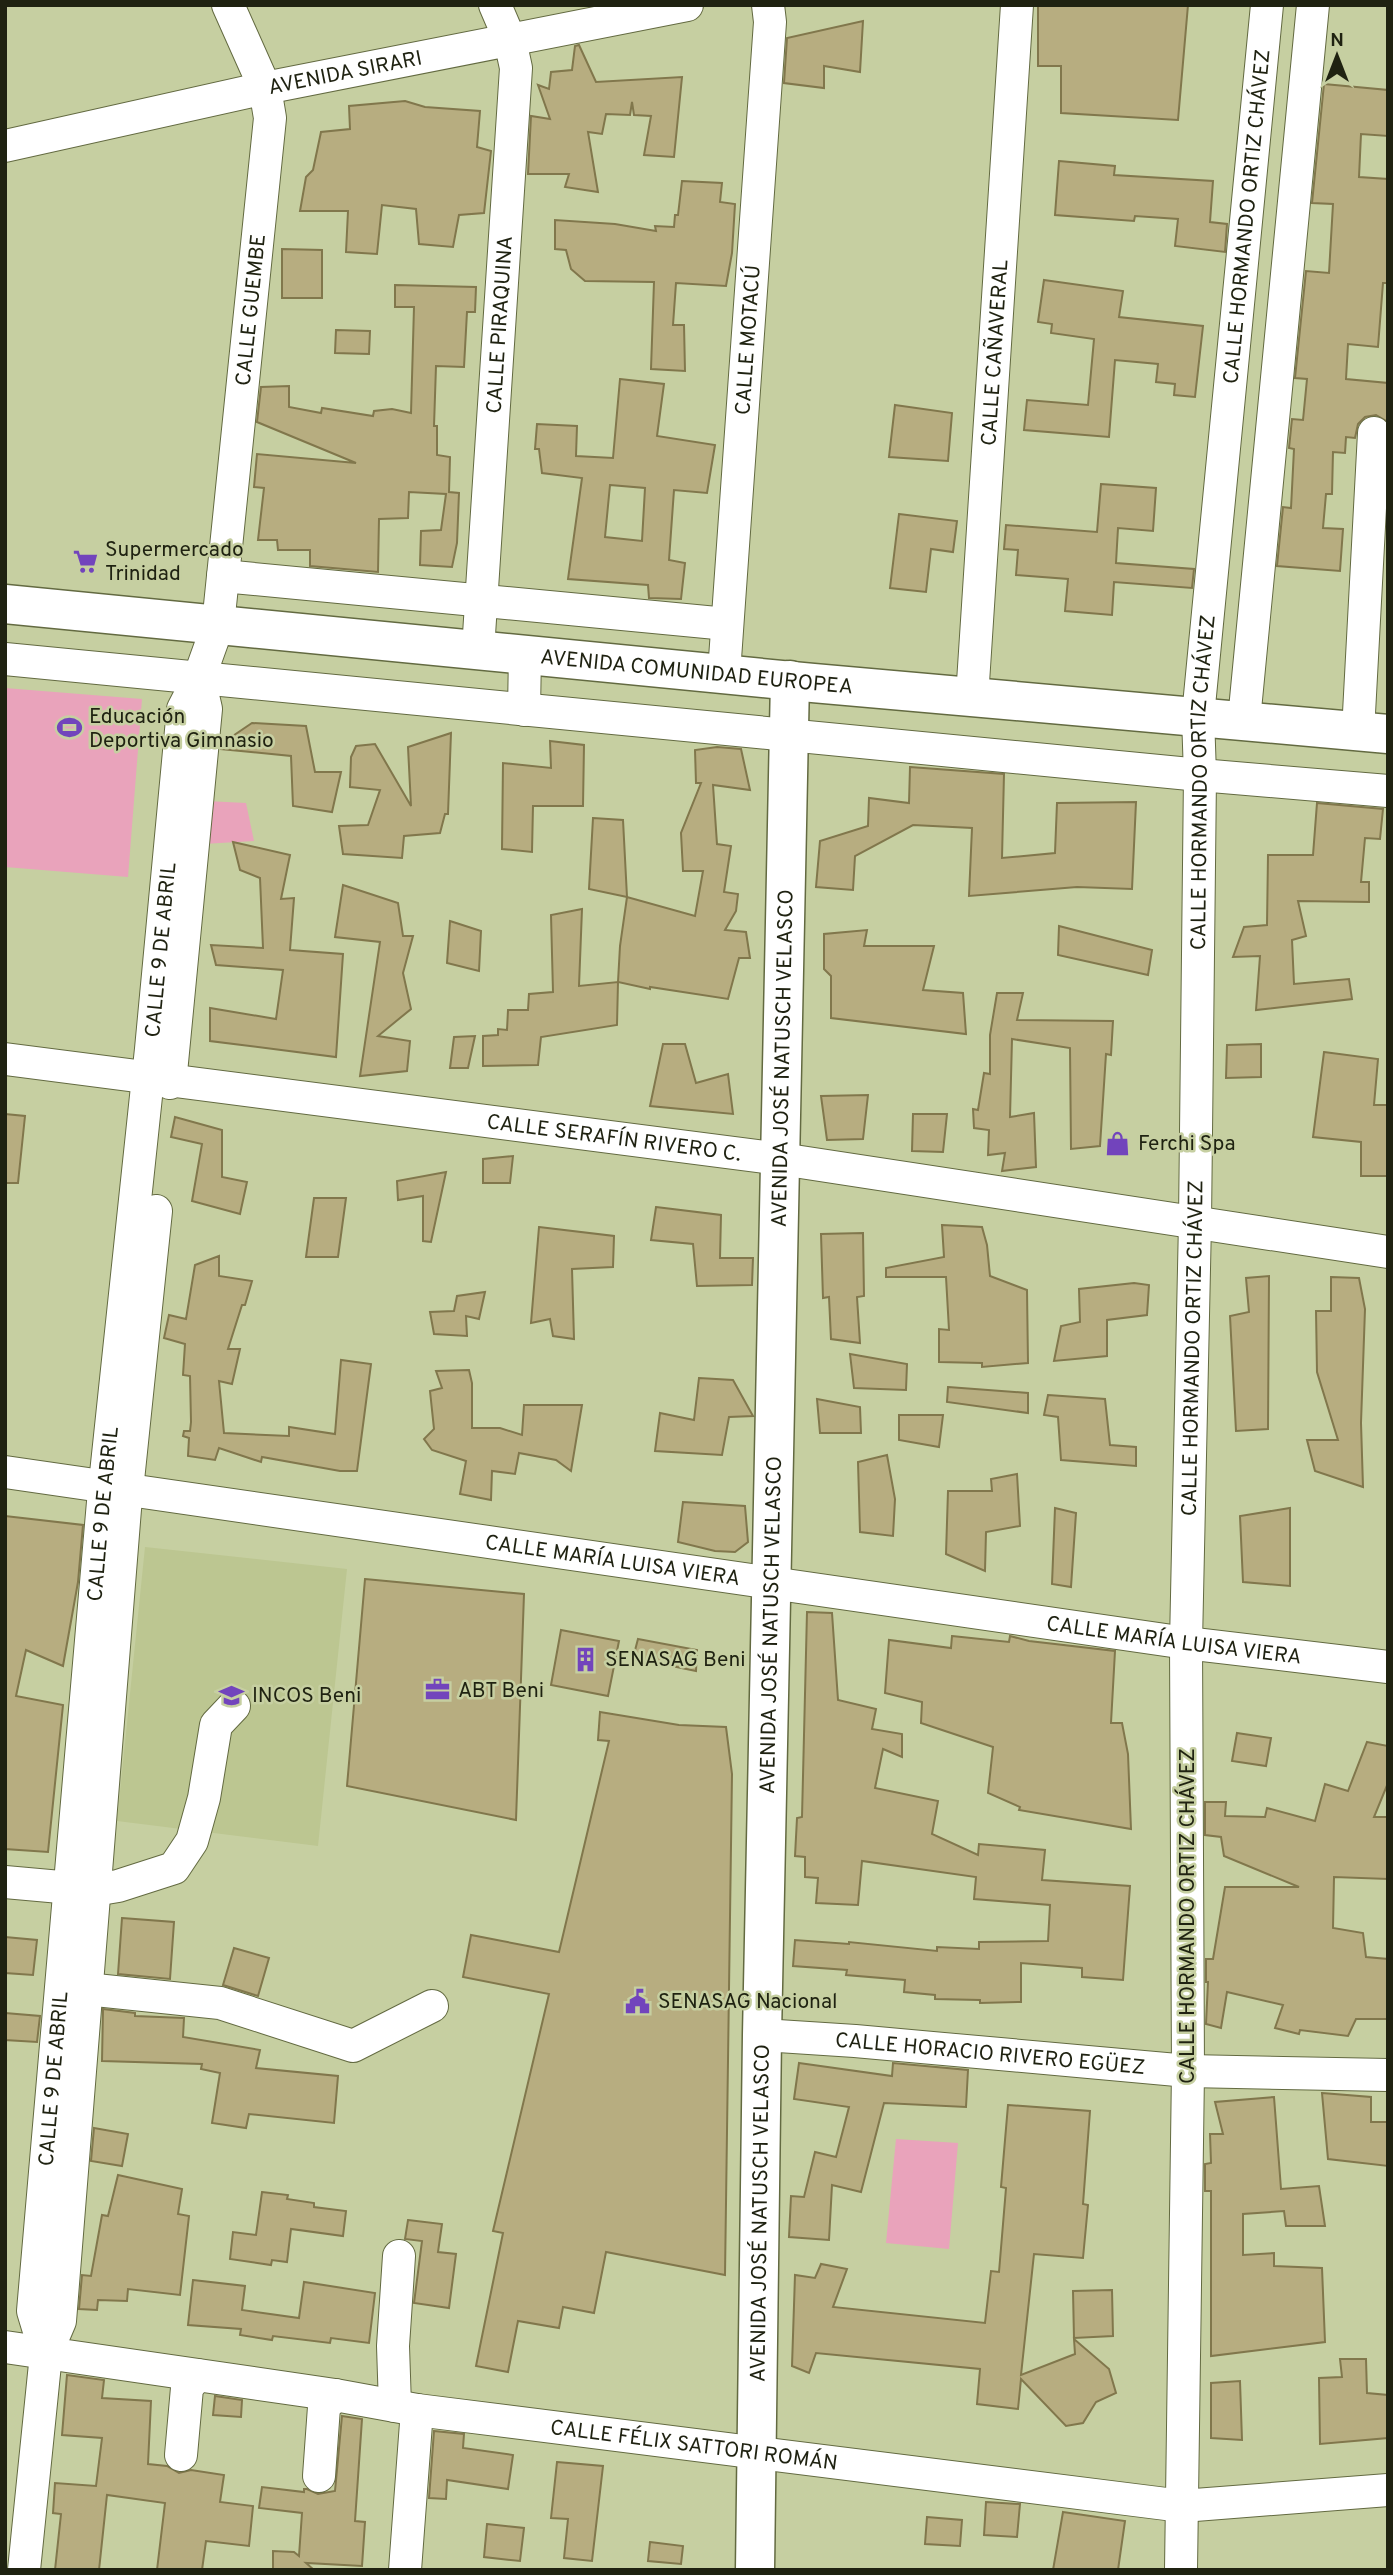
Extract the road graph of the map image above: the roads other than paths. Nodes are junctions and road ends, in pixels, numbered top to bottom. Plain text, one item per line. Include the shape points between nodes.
1 (228, 5) edge
2 (495, 5) edge
3 (687, 5) edge
4 (768, 5) edge
5 (1017, 5) edge
6 (1267, 5) edge
7 (1313, 5) edge
8 (510, 40) junction
9 (265, 89) junction
10 (5, 145) edge
11 (1374, 433) dead end
12 (223, 576) junction
13 (481, 601) junction
14 (5, 604) edge
15 (727, 624) junction
16 (218, 625) junction
17 (478, 650) junction
18 (525, 654) junction
19 (5, 659) edge
20 (724, 673) junction
21 (199, 678) junction
22 (802, 682) junction
23 (972, 698) junction
24 (524, 710) junction
25 (1198, 716) junction
26 (1244, 720) junction
27 (1373, 733) edge
28 (800, 737) junction
29 (1200, 775) junction
30 (1388, 791) edge
31 (5, 1059) edge
32 (159, 1080) junction
33 (792, 1161) junction
34 (1195, 1222) junction
35 (1388, 1252) edge
36 (5, 1472) edge
37 (116, 1489) junction
38 (784, 1586) junction
39 (1186, 1643) junction
40 (1388, 1667) edge
41 (234, 1706) dead end
42 (5, 1882) edge
43 (83, 1890) junction
44 (86, 1989) junction
45 (432, 2006) dead end
46 (775, 2036) junction
47 (1188, 2071) junction
48 (1388, 2075) edge
49 (399, 2256) dead end
50 (5, 2347) edge
51 (46, 2354) junction
52 (197, 2375) junction
53 (335, 2395) junction
54 (406, 2408) junction
55 (769, 2453) junction
56 (181, 2455) dead end
57 (319, 2476) dead end
58 (1388, 2490) edge
59 (1182, 2506) junction
60 (24, 2570) edge
61 (405, 2570) edge
62 (755, 2570) edge
63 (778, 2570) edge
64 (1181, 2570) edge

1 - 9 street, CALLE GUEMBE
2 - 8 street, CALLE PIRAQUINA
3 - 8 street, AVENIDA SIRARI
4 - 15 street, CALLE MOTACÚ
5 - 23 street, CALLE CAÑAVERAL
6 - 25 street, CALLE HORMANDO ORTIZ CHÁVEZ
7 - 26 street
8 - 9 street, AVENIDA SIRARI
8 - 13 street, CALLE PIRAQUINA via 516,68
9 - 10 street, AVENIDA SIRARI
9 - 12 street, CALLE GUEMBE via 270,118
11 - 27 street
12 - 13 street
12 - 16 street, CALLE GUEMBE
13 - 15 street
13 - 17 street, CALLE PIRAQUINA
14 - 16 main road, AVENIDA COMUNIDAD EUROPEA
15 - 20 street, CALLE MOTACÚ
16 - 17 main road, AVENIDA COMUNIDAD EUROPEA
16 - 21 street, CALLE 9 DE ABRIL
17 - 18 main road, AVENIDA COMUNIDAD EUROPEA
18 - 20 main road, AVENIDA COMUNIDAD EUROPEA
18 - 24 street
19 - 21 street
20 - 22 main road, AVENIDA COMUNIDAD EUROPEA
21 - 24 street
21 - 32 street, CALLE 9 DE ABRIL via 183,709
22 - 23 main road, AVENIDA COMUNIDAD EUROPEA
22 - 28 main road, AVENIDA JOSÉ NATUSCH VELASCO
23 - 25 main road, AVENIDA COMUNIDAD EUROPEA
24 - 28 street
25 - 26 main road, AVENIDA COMUNIDAD EUROPEA
25 - 29 street, CALLE HORMANDO ORTIZ CHÁVEZ
26 - 27 main road, AVENIDA COMUNIDAD EUROPEA
28 - 29 street
28 - 33 main road, AVENIDA JOSÉ NATUSCH VELASCO
29 - 30 street
29 - 34 street, CALLE HORMANDO ORTIZ CHÁVEZ
31 - 32 street, CALLE SERAFÍN RIVERO C.
32 - 33 street, CALLE SERAFÍN RIVERO C.
32 - 37 street, CALLE 9 DE ABRIL
33 - 34 street, CALLE SERAFÍN RIVERO C.
33 - 38 main road, AVENIDA JOSÉ NATUSCH VELASCO
34 - 35 street, CALLE SERAFÍN RIVERO C.
34 - 39 street, CALLE HORMANDO ORTIZ CHÁVEZ
36 - 37 street, CALLE MARÍA LUISA VIERA
37 - 38 street, CALLE MARÍA LUISA VIERA
37 - 43 street, CALLE 9 DE ABRIL
38 - 39 street, CALLE MARÍA LUISA VIERA
38 - 46 main road, AVENIDA JOSÉ NATUSCH VELASCO
39 - 40 street, CALLE MARÍA LUISA VIERA
39 - 47 street, CALLE HORMANDO ORTIZ CHÁVEZ
41 - 43 street via 216,1726 192,1841 174,1868 118,1886
42 - 43 street
43 - 44 street, CALLE 9 DE ABRIL
43 - 51 street, CALLE 9 DE ABRIL via 33,2311
44 - 45 street via 220,2003 353,2046
44 - 51 street, CALLE 9 DE ABRIL via 60,2321
46 - 47 street, CALLE HORACIO RIVERO EGÜEZ
46 - 55 main road, AVENIDA JOSÉ NATUSCH VELASCO
47 - 48 street, CALLE HORACIO RIVERO EGÜEZ
47 - 59 street, CALLE HORMANDO ORTIZ CHÁVEZ
49 - 54 street via 393,2346
50 - 51 street, CALLE FÉLIX SATTORI ROMÁN
51 - 52 street, CALLE FÉLIX SATTORI ROMÁN
51 - 60 street, CALLE 9 DE ABRIL
52 - 53 street, CALLE FÉLIX SATTORI ROMÁN
52 - 56 street via 187,2388
53 - 54 street, CALLE FÉLIX SATTORI ROMÁN
53 - 57 street via 324,2407
54 - 55 street, CALLE FÉLIX SATTORI ROMÁN
54 - 61 street
55 - 59 street, CALLE FÉLIX SATTORI ROMÁN
55 - 62 main road, AVENIDA JOSÉ NATUSCH VELASCO
55 - 63 main road, AVENIDA JOSÉ NATUSCH VELASCO
58 - 59 street, CALLE FÉLIX SATTORI ROMÁN
59 - 64 street, CALLE HORMANDO ORTIZ CHÁVEZ

